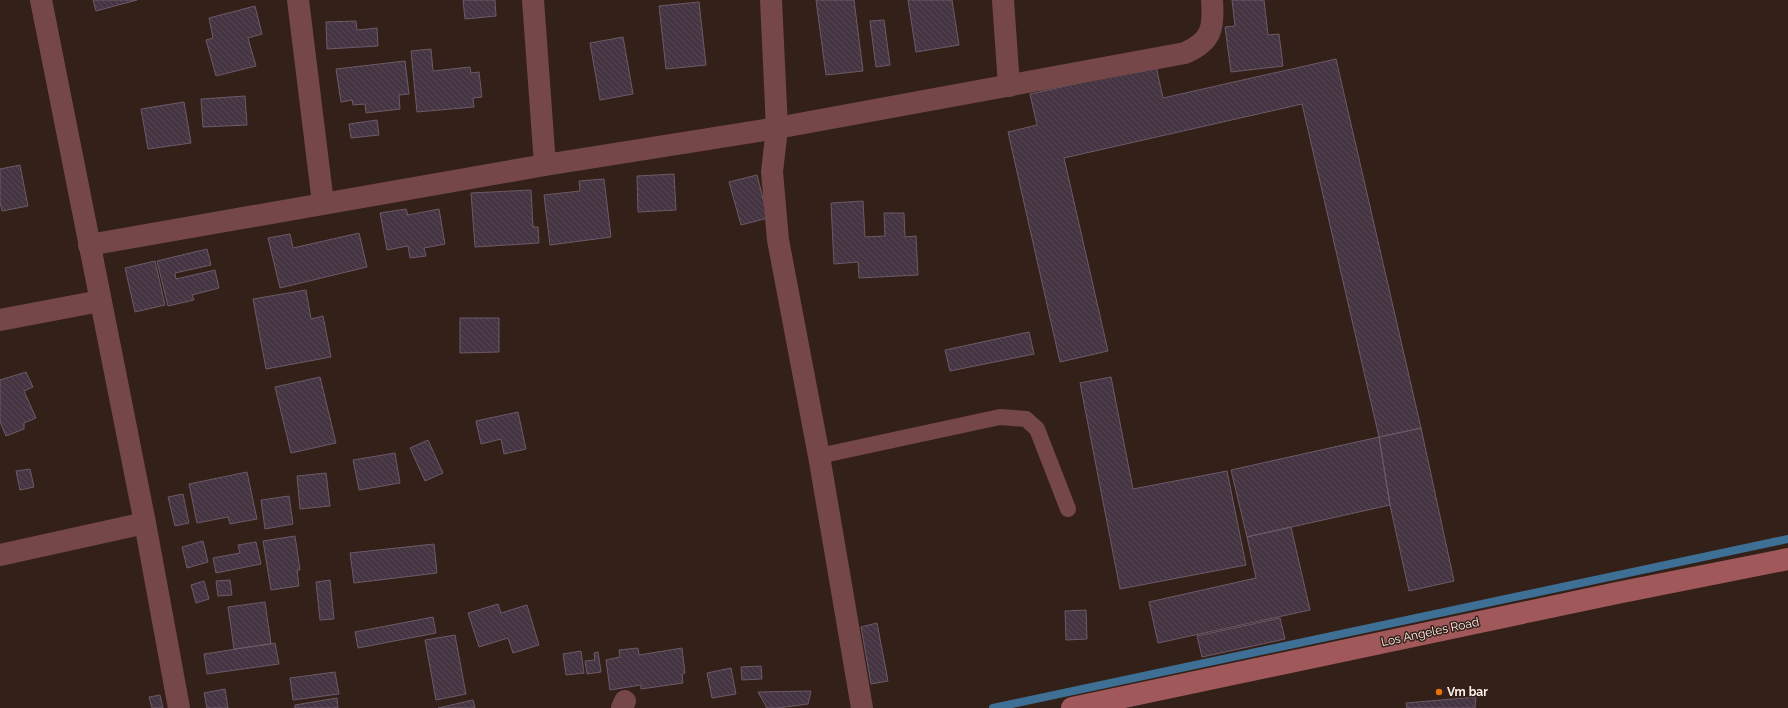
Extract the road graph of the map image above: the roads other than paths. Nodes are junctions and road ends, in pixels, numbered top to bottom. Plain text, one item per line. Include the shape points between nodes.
1 (41, 0) edge
2 (298, 0) edge
3 (533, 0) edge
4 (771, 0) edge
5 (1003, 0) edge
6 (1212, 0) edge
7 (1009, 86) junction
8 (777, 128) junction
9 (545, 165) junction
10 (323, 203) junction
11 (89, 245) junction
12 (100, 301) junction
13 (0, 320) edge
14 (818, 456) junction
15 (1068, 510) dead end
16 (145, 523) junction
17 (0, 555) edge
18 (1788, 559) edge
19 (180, 708) edge
20 (862, 708) edge
21 (1072, 708) edge

1 - 11 street
2 - 10 street
3 - 9 street
4 - 8 street
5 - 7 street
6 - 7 street via 1212,28 1207,39 1197,48
7 - 8 street
8 - 9 street
8 - 14 street via 772,172 778,240
9 - 10 street
10 - 11 street
11 - 12 street
12 - 13 street
12 - 16 street
14 - 15 lane via 1000,418 1026,419 1038,429
14 - 20 street
16 - 17 street
16 - 19 street
18 - 21 main road, Los Angeles Road

